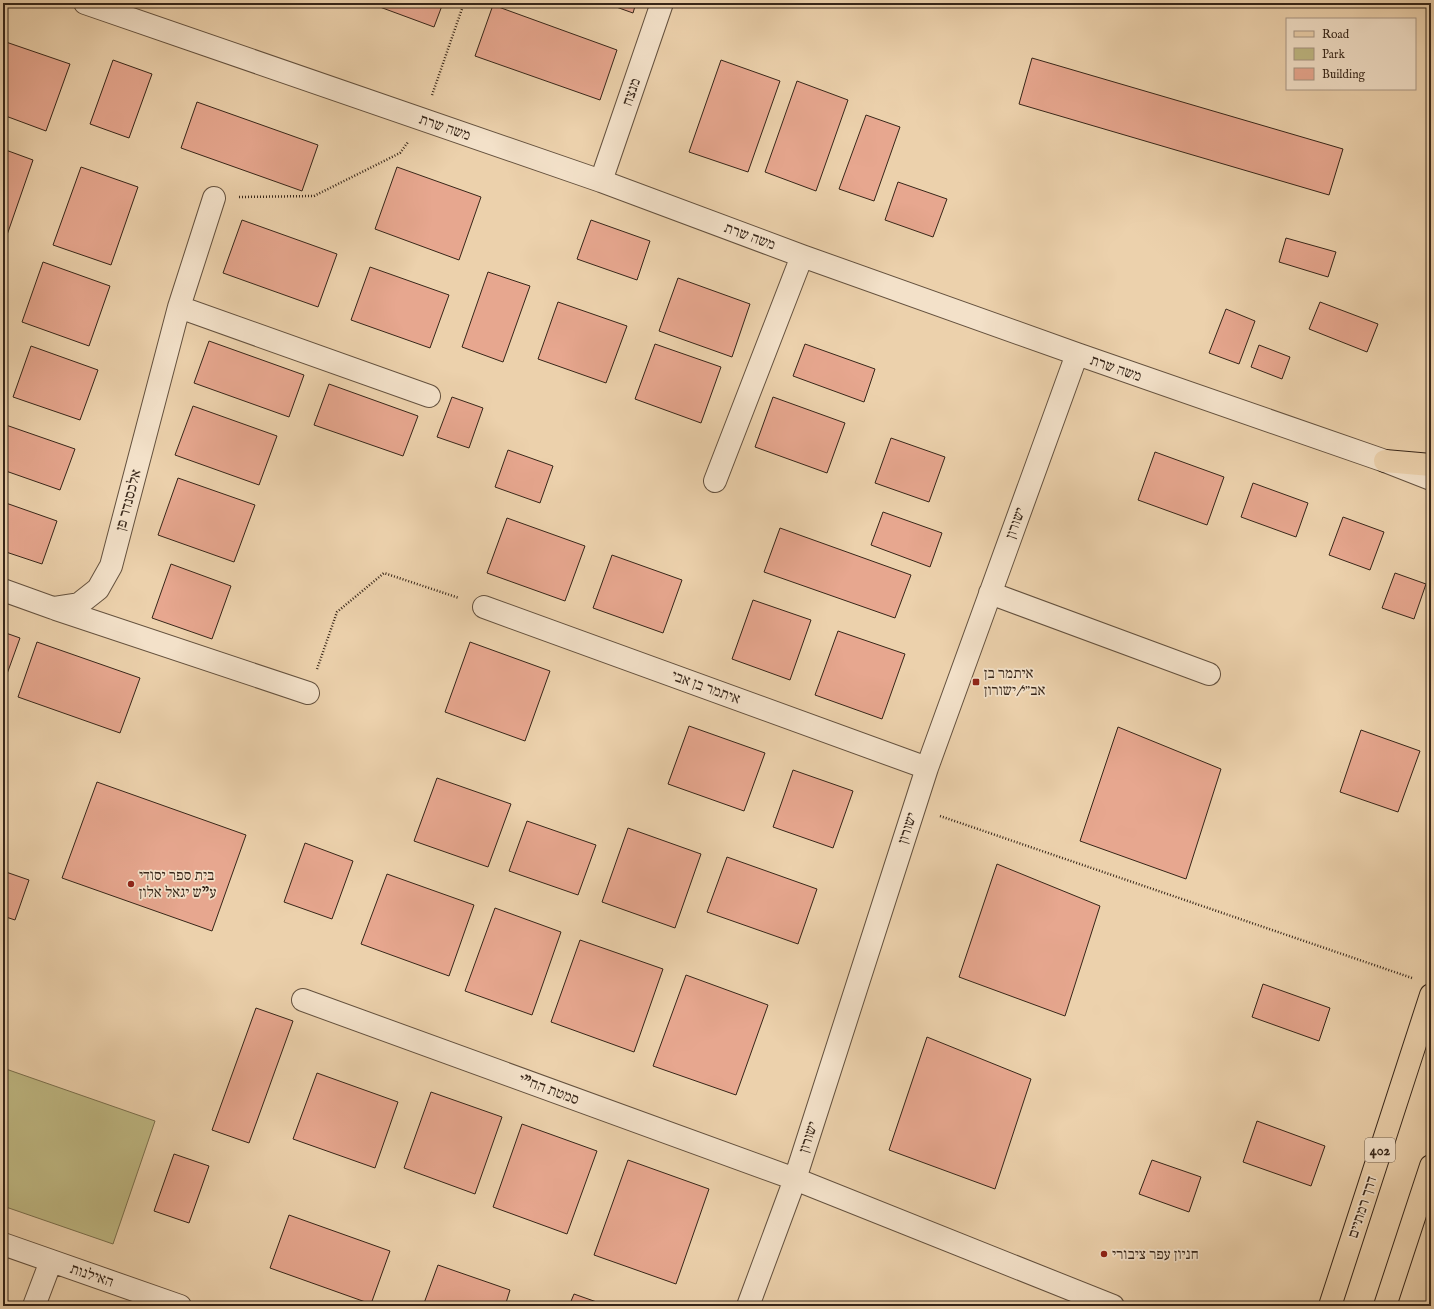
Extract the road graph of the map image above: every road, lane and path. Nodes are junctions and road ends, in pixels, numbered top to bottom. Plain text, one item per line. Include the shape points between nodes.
1 (85, 3) edge
2 (464, 3) edge
3 (662, 3) edge
4 (424, 120) junction
5 (601, 181) junction
6 (214, 198) joint
7 (802, 256) junction
8 (179, 308) junction
9 (1077, 354) junction
10 (429, 396) dead end
11 (1385, 461) junction
12 (1431, 465) edge
13 (1431, 479) edge
14 (716, 481) dead end
15 (3, 590) edge
16 (990, 593) junction
17 (484, 607) joint
18 (53, 608) junction
19 (1209, 674) dead end
20 (308, 693) joint
21 (927, 768) junction
22 (914, 807) junction
23 (1416, 979) dead end
24 (1431, 995) edge
25 (303, 1000) dead end
26 (1431, 1166) edge
27 (794, 1179) junction
28 (3, 1244) edge
29 (51, 1261) junction
30 (34, 1306) edge
31 (180, 1306) edge
32 (748, 1306) edge
33 (1113, 1306) edge
34 (1330, 1306) edge
35 (1385, 1306) edge

1 - 4 street, משה שרת
2 - 4 path
3 - 5 street, מנצח
4 - 5 street, משה שרת
4 - 6 path via 400,153 314,196
5 - 7 street, משה שרת
6 - 8 street, אלכסנדר פן
7 - 9 street, משה שרת
7 - 14 street
8 - 10 street
8 - 18 street, אלכסנדר פן via 111,566 98,589 79,604
9 - 11 street, משה שרת
9 - 16 street, ישורון
11 - 12 main road
11 - 13 street, משה שרת
15 - 18 street, אלכסנדר פן
16 - 19 street
16 - 21 street, ישורון
17 - 20 path via 384,573 337,612
17 - 21 street, איתמר בן אבי
18 - 20 street
21 - 22 street, ישורון
22 - 23 path
22 - 27 street, ישורון
24 - 34 main road, דרך רמתיים / 402
25 - 27 street, סמטת הח"י
26 - 35 main road
27 - 32 street, ישורון
27 - 33 street, סמטת הח"י
28 - 29 street, האילנות
29 - 30 street
29 - 31 street, האילנות

